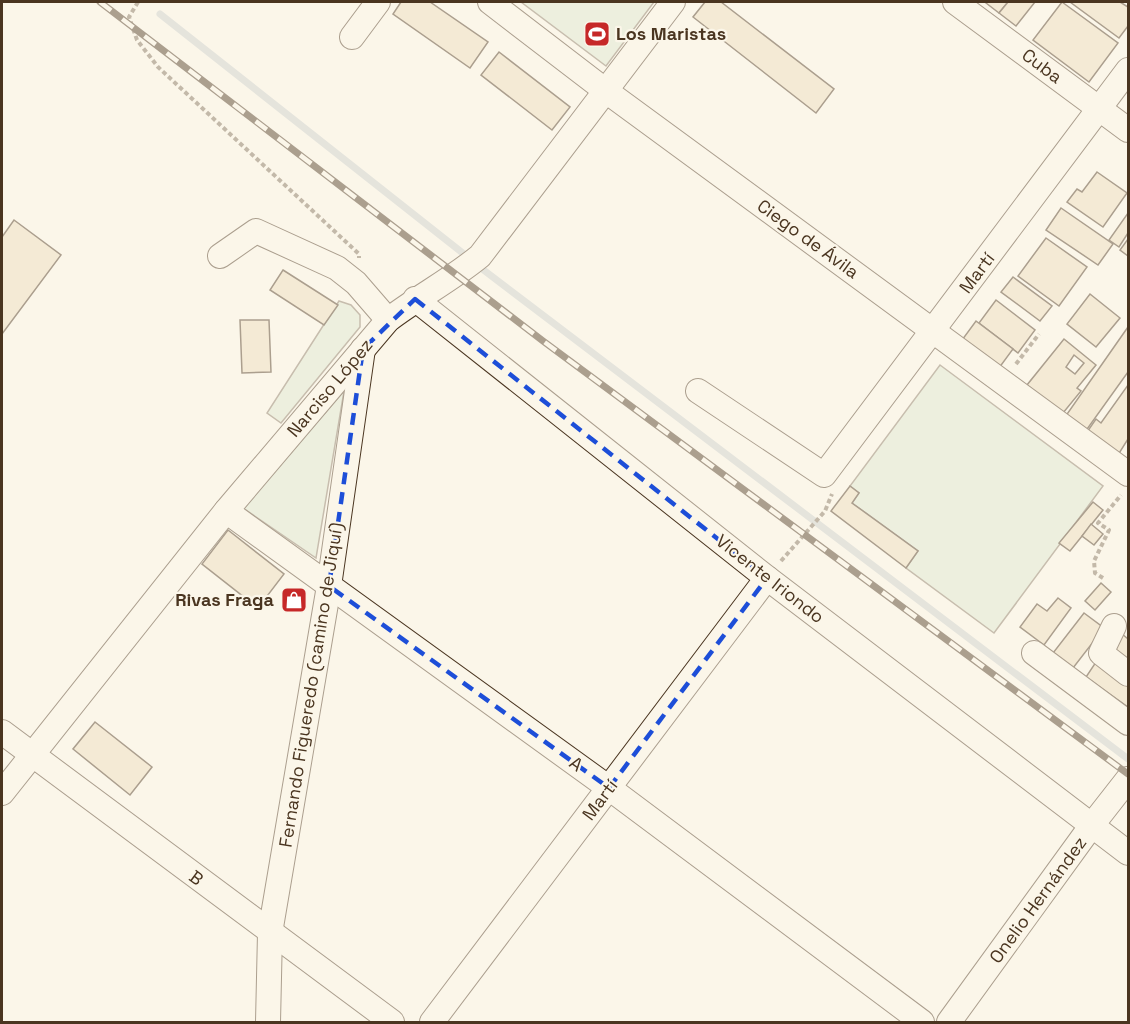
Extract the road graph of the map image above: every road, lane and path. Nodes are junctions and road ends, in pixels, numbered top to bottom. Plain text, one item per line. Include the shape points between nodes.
1 (138, 2) edge
2 (378, 2) edge
3 (490, 2) edge
4 (673, 2) edge
5 (956, 2) edge
6 (352, 37) dead end
7 (1128, 70) edge
8 (606, 92) junction
9 (1100, 109) junction
10 (1128, 130) edge
11 (220, 256) dead end
12 (356, 283) junction
13 (415, 299) junction
14 (388, 320) junction
15 (933, 331) junction
16 (1039, 334) dead end
17 (363, 349) junction
18 (1003, 382) junction
19 (698, 391) dead end
20 (1125, 483) edge
21 (226, 511) junction
22 (825, 511) dead end
23 (767, 578) junction
24 (1103, 578) dead end
25 (329, 586) junction
26 (1114, 626) dead end
27 (1034, 653) dead end
28 (1128, 674) edge
29 (1128, 723) edge
30 (2, 732) edge
31 (31, 754) junction
32 (1128, 779) edge
33 (609, 788) junction
34 (2, 793) edge
35 (1092, 825) junction
36 (1128, 853) edge
37 (270, 933) junction
38 (268, 1023) edge
39 (392, 1023) edge
40 (432, 1023) edge
41 (921, 1023) edge
42 (949, 1023) edge

1 - 12 path via 129,17 137,40 158,67 359,254
2 - 6 street
3 - 8 street, Ciego de Ávila
4 - 8 street, Narciso López
5 - 9 street, Cuba
7 - 9 street, Martí
8 - 13 street, Narciso López via 474,261
8 - 15 street, Ciego de Ávila
9 - 10 street, Cuba
9 - 15 street, Martí
11 - 12 street via 256,231 337,268
12 - 14 street
13 - 14 street, Narciso López
13 - 23 street, Vicente Iriondo
14 - 17 street, Narciso López
15 - 18 street, Ciego de Ávila
15 - 19 street, Martí via 824,475
16 - 18 path
17 - 21 street, Narciso López
17 - 25 street, Fernando Figueredo (camino de Jiquí)
18 - 20 street, Ciego de Ávila
20 - 24 path via 1098,524 1109,530 1094,561 1095,573
21 - 25 street, A
21 - 31 street, Narciso López
22 - 23 path
23 - 33 street, Martí
23 - 35 street, Vicente Iriondo
25 - 33 street, A
25 - 37 street, Fernando Figueredo (camino de Jiquí)
26 - 28 street via 1101,653
27 - 29 street
30 - 31 street, B
31 - 34 street, Narciso López
31 - 37 street, B
32 - 35 street, Onelio Hernández
33 - 40 street, Martí
33 - 41 street, A
35 - 36 street, Vicente Iriondo
35 - 42 street, Onelio Hernández
37 - 38 street, Fernando Figueredo (camino de Jiquí)
37 - 39 street, B

